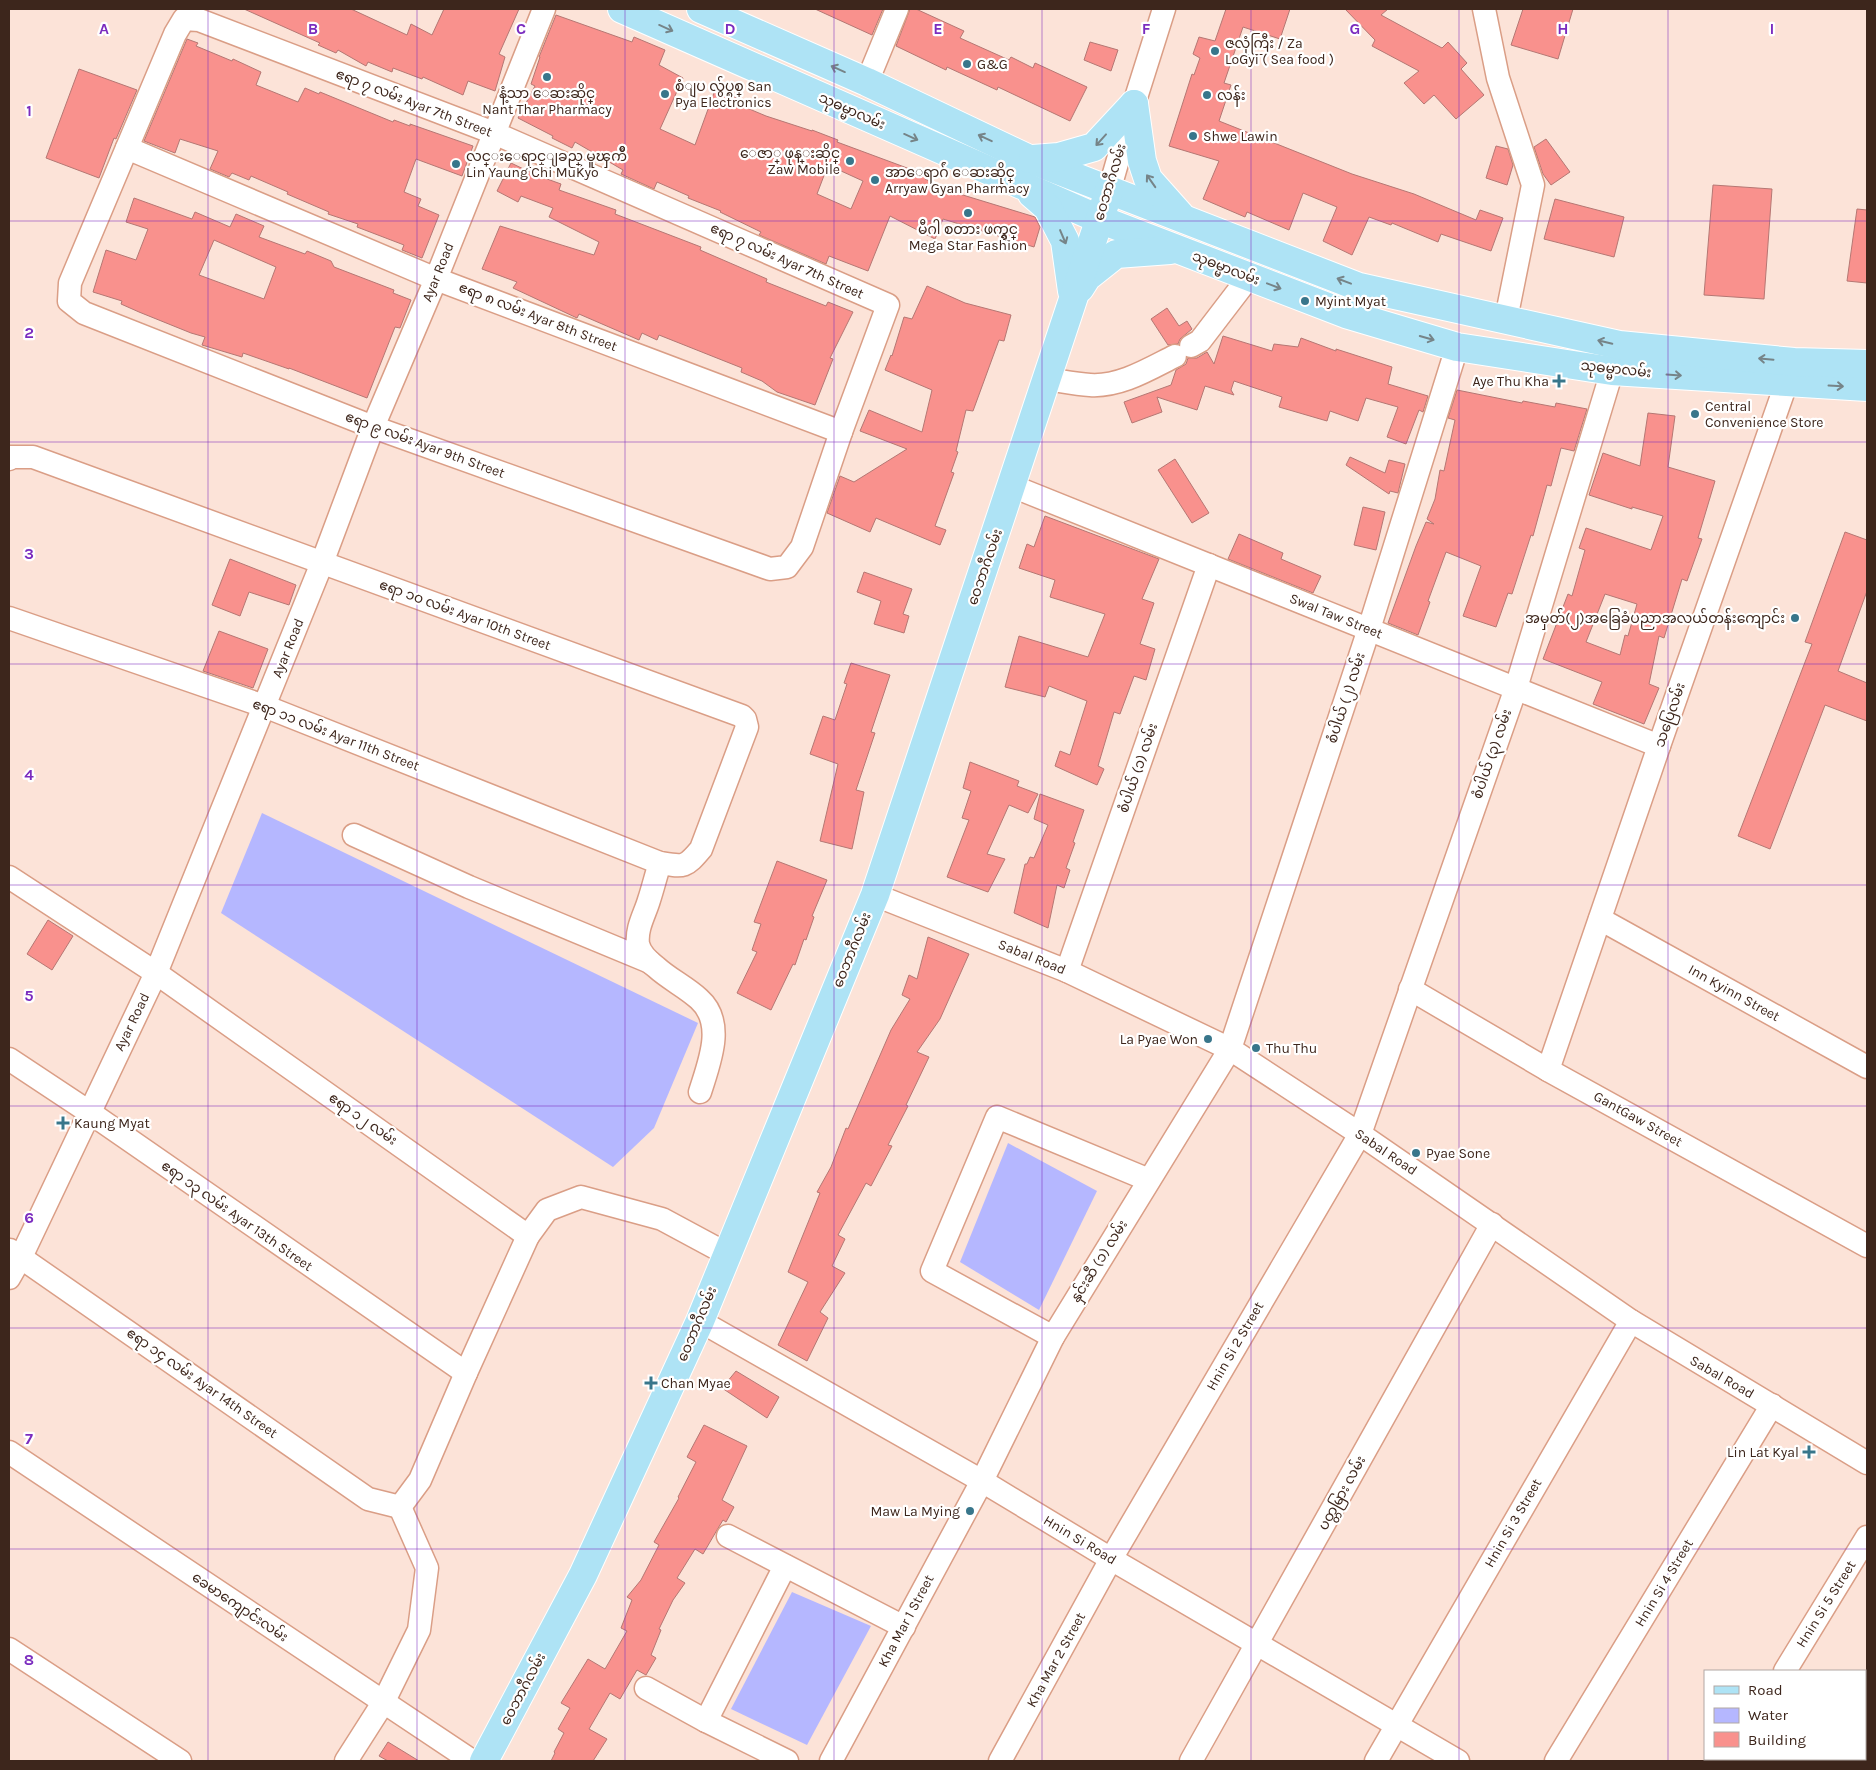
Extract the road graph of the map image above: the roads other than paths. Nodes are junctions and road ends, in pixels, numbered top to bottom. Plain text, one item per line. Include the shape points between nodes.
1 (544, 9) edge
2 (622, 9) edge
3 (701, 9) edge
4 (897, 9) edge
5 (1164, 9) edge
6 (1484, 9) edge
7 (867, 82) junction
8 (1134, 104) junction
9 (494, 133) junction
10 (127, 148) junction
11 (1029, 159) junction
12 (1023, 186) junction
13 (1109, 191) junction
14 (1183, 218) junction
15 (1099, 219) junction
16 (1179, 250) junction
17 (1249, 277) junction
18 (436, 279) junction
19 (1073, 300) junction
20 (1506, 319) junction
21 (1457, 347) junction
22 (1867, 364) edge
23 (1612, 370) junction
24 (1789, 372) junction
25 (1047, 379) junction
26 (1867, 387) edge
27 (373, 427) junction
28 (840, 432) junction
29 (9, 459) edge
30 (1012, 486) junction
31 (322, 563) junction
32 (1209, 565) junction
33 (9, 618) edge
34 (1369, 629) junction
35 (1516, 688) junction
36 (264, 706) junction
37 (1659, 746) junction
38 (354, 835) dead end
39 (660, 863) junction
40 (9, 877) edge
41 (875, 895) junction
42 (1600, 919) junction
43 (650, 962) junction
44 (1067, 970) junction
45 (156, 973) junction
46 (1410, 989) junction
47 (1230, 1049) junction
48 (9, 1059) edge
49 (1867, 1067) edge
50 (1548, 1070) junction
51 (700, 1092) dead end
52 (89, 1112) junction
53 (1360, 1134) junction
54 (1149, 1180) junction
55 (1492, 1224) junction
56 (528, 1236) junction
57 (1867, 1246) edge
58 (15, 1253) edge
59 (727, 1254) junction
60 (9, 1278) edge
61 (700, 1321) junction
62 (1631, 1322) junction
63 (1053, 1337) junction
64 (466, 1374) junction
65 (1772, 1405) junction
66 (9, 1452) edge
67 (1867, 1463) edge
68 (982, 1482) junction
69 (400, 1507) junction
70 (728, 1536) dead end
71 (1867, 1537) edge
72 (1111, 1559) junction
73 (785, 1566) junction
74 (904, 1627) junction
75 (1257, 1644) junction
76 (9, 1649) edge
77 (1786, 1670) edge
78 (646, 1688) dead end
79 (383, 1703) junction
80 (706, 1721) junction
81 (1396, 1725) junction
82 (180, 1761) edge
83 (346, 1761) edge
84 (472, 1761) edge
85 (484, 1761) edge
86 (787, 1761) edge
87 (831, 1761) edge
88 (1000, 1761) edge
89 (1191, 1761) edge
90 (1376, 1761) edge
91 (1458, 1761) edge
92 (1556, 1761) edge

1 - 9 street, Ayar Road
2 -> 12 main road, သုဓမ္မာလမ်း
7 -> 3 main road, သုဓမ္မာလမ်း
4 - 7 street
5 - 8 street, ဝေဘာဂီလမ်း
6 - 20 street via 1498,78 1533,185
11 -> 7 main road, သုဓမ္မာလမ်း
8 -> 11 main road via 1094,148 1058,157
8 - 13 street, ဝေဘာဂီလမ်း
14 -> 8 main road via 1148,179 1142,162
9 - 10 street, ဧရာ ၇ လမ်း Ayar 7th Street via 199,20 184,20 175,34
9 - 18 street, Ayar Road
9 - 28 street, ဧရာ ၇ လမ်း Ayar 7th Street via 888,305
10 - 18 street, ဧရာ ၈ လမ်း Ayar 8th Street
10 - 27 street, ဧရာ ၉ လမ်း Ayar 9th Street via 70,283 69,301 84,313
11 - 13 main road, သုဓမ္မာလမ်း
12 - 15 main road, သုဓမ္မာလမ်း
12 -> 19 main road via 1048,208 1066,241
13 - 14 main road, သုဓမ္မာလမ်း
13 - 15 main road, ဝေဘာဂီလမ်း
20 -> 14 main road, သုဓမ္မာလမ်း via 1359,287
15 - 16 main road, သုဓမ္မာလမ်း
15 - 19 main road, ဝေဘာဂီလမ်း
16 - 17 main road, သုဓမ္မာလမ်း
16 - 19 main road via 1116,254 1087,277
17 -> 21 main road, သုဓမ္မာလမ်း via 1346,314
17 - 25 street via 1200,341 1132,378 1092,386
18 - 27 street, Ayar Road
18 - 28 street, ဧရာ ၈ လမ်း Ayar 8th Street
19 - 25 main road, ဝေဘာဂီလမ်း
24 -> 20 main road, သုဓမ္မာလမ်း via 1619,345
21 - 23 main road, သုဓမ္မာလမ်း
21 - 34 street, စံပါယ် (၂) လမ်း
22 - 24 main road, သုဓမ္မာလမ်း
23 -> 24 main road, သုဓမ္မာလမ်း
23 - 35 street, စံပါယ် (၃) လမ်း
24 -> 26 main road, သုဓမ္မာလမ်း
24 - 37 street, သပြေလမ်း
25 - 30 main road, ဝေဘာဂီလမ်း
27 - 28 street, ဧရာ ၉ လမ်း Ayar 9th Street via 770,569 788,567 802,547
27 - 31 street, Ayar Road
29 - 31 street, ဧရာ ၁၀ လမ်း Ayar 10th Street via 33,456
30 - 32 street, Swal Taw Street
30 - 41 main road, ဝေဘာဂီလမ်း
31 - 36 street, Ayar Road
31 - 39 street, ဧရာ ၁၀ လမ်း Ayar 10th Street via 742,716 747,723 745,732 702,849 685,865
32 - 34 street, Swal Taw Street
32 - 44 street, စံပါယ် (၁) လမ်း
33 - 36 street, ဧရာ ၁၁ လမ်း Ayar 11th Street
34 - 35 street, Swal Taw Street
34 - 47 street, စံပါယ် (၂) လမ်း
35 - 37 street, Swal Taw Street
35 - 46 street, စံပါယ် (၃) လမ်း
36 - 39 street, ဧရာ ၁၁ လမ်း Ayar 11th Street
36 - 45 street, Ayar Road
37 - 42 street, သပြေလမ်း
38 - 43 street
39 - 43 street via 638,929 640,950
40 - 45 street, ဧရာ ၁၂ လမ်း
41 - 44 street, Sabal Road
41 - 59 main road, ဝေဘာဂီလမ်း
42 - 49 street, Inn Kyinn Street
42 - 50 street, သပြေလမ်း
43 - 51 street via 698,998 707,1006 711,1016 714,1027 712,1053
44 - 47 street, Sabal Road
45 - 52 street, Ayar Road
45 - 56 street, ဧရာ ၁၂ လမ်း
46 - 50 street, GantGaw Street
46 - 53 street, စံပါယ် (၃) လမ်း
47 - 53 street, Sabal Road
47 - 54 street, နှင်းဆီ (၁) လမ်း
48 - 52 street, ဧရာ ၁၃ လမ်း Ayar 13th Street
50 - 57 street, GantGaw Street
52 - 58 street, Ayar Road
52 - 64 street, ဧရာ ၁၃ လမ်း Ayar 13th Street
53 - 55 street, Sabal Road
53 - 72 street, Hnin Si 2 Street
54 - 63 street, နှင်းဆီ (၁) လမ်း
54 - 63 street via 997,1117 932,1271
55 - 62 street, Sabal Road
55 - 75 street, ပတ္တမြား လမ်း
56 - 59 street via 547,1210 581,1197 662,1219
56 - 64 street
58 - 60 street, Ayar Road
58 - 69 street, ဧရာ ၁၄ လမ်း Ayar 14th Street via 368,1499
59 - 61 main road, ဝေဘာဂီလမ်း
61 - 68 street, Hnin Si Road
61 - 85 main road, ဝေဘာဂီလမ်း via 583,1575
62 - 65 street, Sabal Road
62 - 81 street, Hnin Si 3 Street
63 - 68 street, နှင်းဆီ (၁) လမ်း
64 - 69 street via 420,1480
65 - 67 street, Sabal Road
65 - 92 street, Hnin Si 4 Street
66 - 79 street, ခေမာကျောင်းလမ်း
68 - 72 street, Hnin Si Road
68 - 74 street, Kha Mar 1 Street
69 - 79 street via 427,1568 420,1630
70 - 73 street
71 - 77 street, Hnin Si 5 Street
72 - 75 street, Hnin Si Road
72 - 88 street, Kha Mar 2 Street
73 - 74 street
73 - 80 street
74 - 87 street, Kha Mar 1 Street
75 - 81 street, Hnin Si Road
75 - 89 street, ပတ္တမြား လမ်း
76 - 82 street
78 - 80 street
79 - 83 street
79 - 84 street, ခေမာကျောင်းလမ်း
80 - 86 street
81 - 90 street, Hnin Si 3 Street
81 - 91 street, Hnin Si Road

